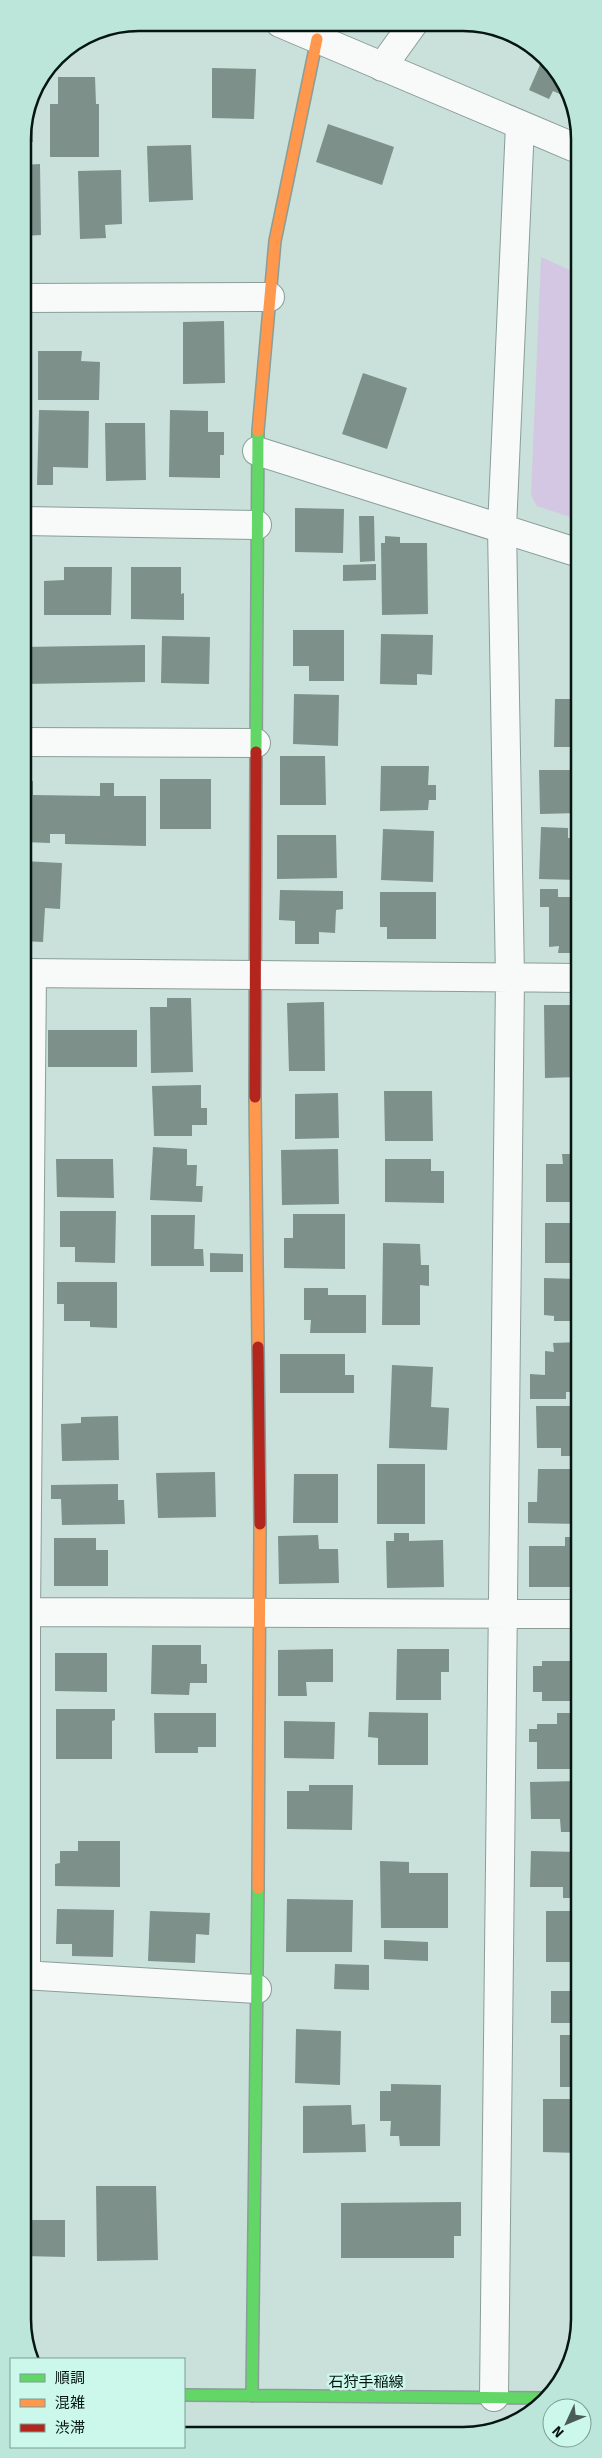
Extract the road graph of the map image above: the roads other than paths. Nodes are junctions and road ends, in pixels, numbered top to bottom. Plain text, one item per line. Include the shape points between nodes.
1 (298, 31) edge
2 (407, 31) edge
3 (317, 39) junction
4 (382, 67) junction
5 (520, 125) junction
6 (571, 147) edge
7 (270, 297) junction
8 (31, 298) edge
9 (257, 451) junction
10 (31, 521) edge
11 (257, 525) junction
12 (502, 528) junction
13 (571, 551) edge
14 (31, 742) edge
15 (256, 743) junction
16 (31, 973) edge
17 (254, 975) junction
18 (510, 978) junction
19 (571, 978) edge
20 (31, 1612) edge
21 (261, 1612) junction
22 (503, 1613) junction
23 (571, 1614) edge
24 (31, 1975) edge
25 (256, 1989) junction
26 (185, 2394) edge
27 (252, 2396) junction
28 (494, 2397) junction
29 (536, 2398) edge

1 - 3 street
2 - 4 street
3 - 4 street
3 - 7 street via 274,242
4 - 5 street
5 - 6 street
5 - 12 street
7 - 8 street
7 - 9 street
9 - 11 street
9 - 12 street
10 - 11 street
11 - 15 street
12 - 13 street
12 - 18 street
14 - 15 street
15 - 17 street
16 - 17 street
17 - 18 street
17 - 21 street
18 - 19 street
18 - 22 street
20 - 21 street
21 - 22 street
21 - 25 street
22 - 23 street
22 - 28 street
24 - 25 street
25 - 27 street
26 - 27 street, 石狩手稲線
27 - 28 street, 石狩手稲線
28 - 29 street, 石狩手稲線

